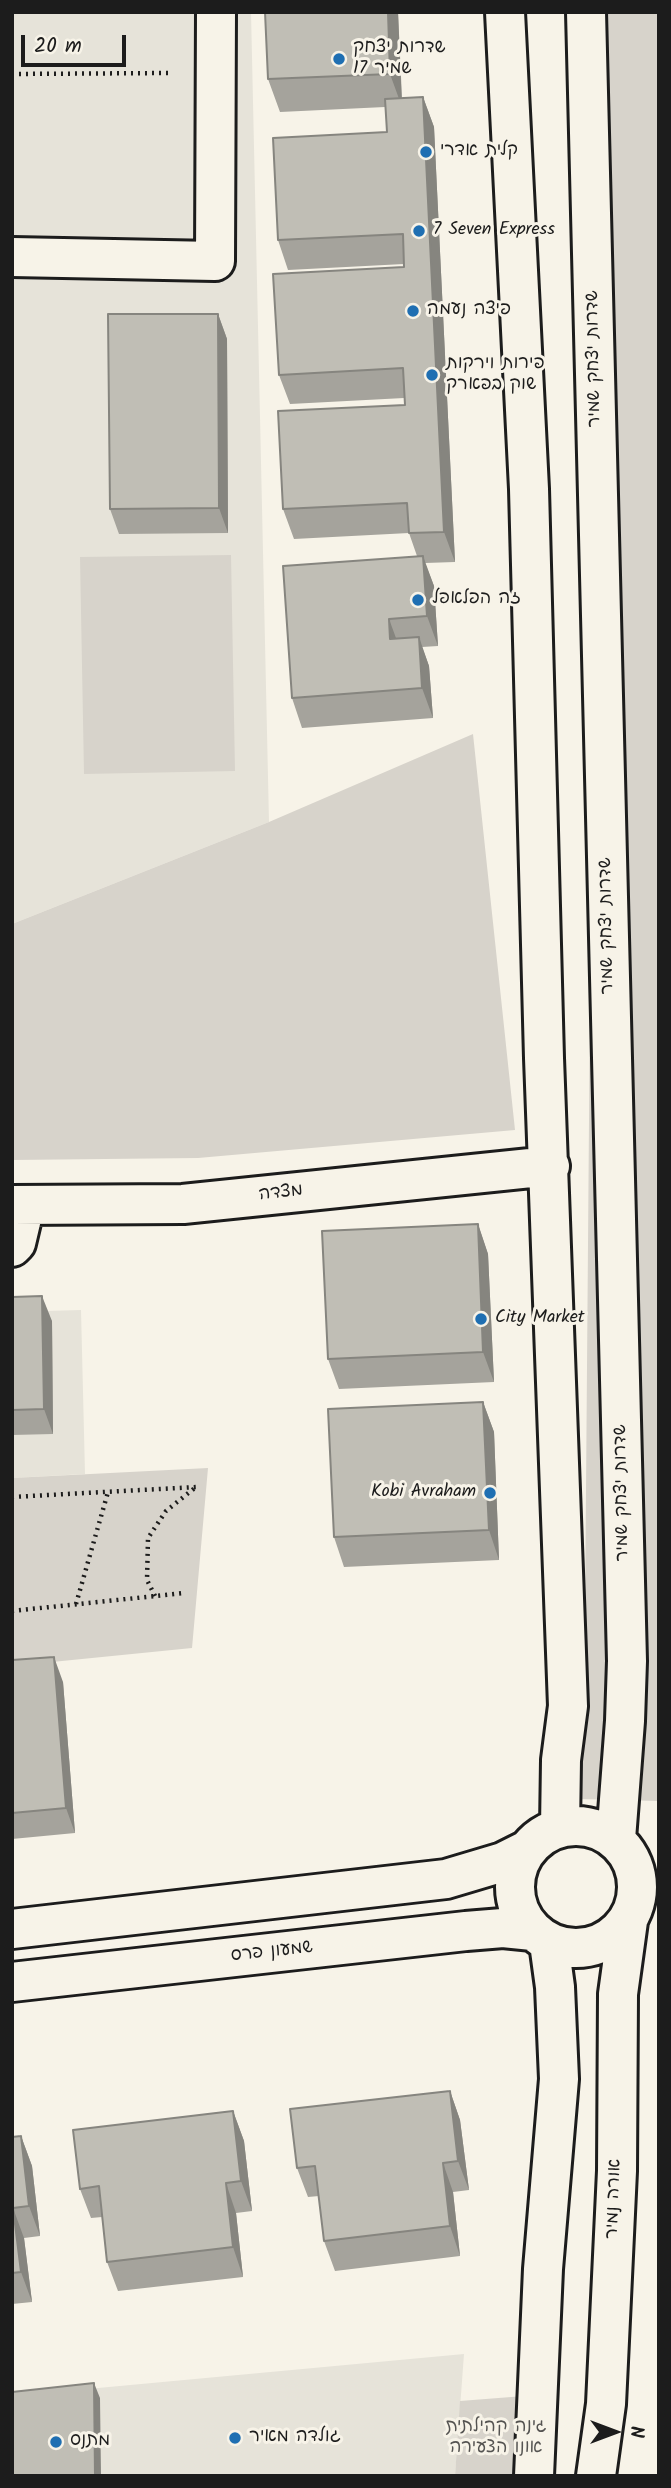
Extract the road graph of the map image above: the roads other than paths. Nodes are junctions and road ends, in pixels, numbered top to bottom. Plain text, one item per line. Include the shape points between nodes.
1 (216, 12) edge
2 (505, 12) edge
3 (586, 12) edge
4 (12, 257) edge
5 (550, 1166) junction
6 (19, 1205) edge
7 (12, 1247) edge
8 (559, 1828) junction
9 (615, 1839) junction
10 (527, 1850) junction
11 (628, 1921) junction
12 (12, 1929) edge
13 (541, 1937) junction
14 (12, 1982) edge
15 (534, 2476) edge
16 (596, 2476) edge

1 - 4 street via 215,261
2 - 5 street via 529,489
3 - 9 street, שדרות יצחק שמיר via 627,1661
5 - 6 street, מצדה via 183,1204
5 - 8 street via 568,1706
6 - 7 street
8 - 9 street via 579,1825 599,1829
8 - 10 street via 541,1836
9 - 11 street via 628,1853 638,1887
10 - 12 street via 446,1879
10 - 13 street via 519,1866 516,1891 522,1917
11 - 13 street via 616,1935 584,1949 566,1948
11 - 16 street, אורה נמיר via 618,1994 617,2171 606,2404
13 - 14 street, שמעון פרס via 503,1928 478,1930
13 - 15 street via 555,1987 559,2079 543,2269

